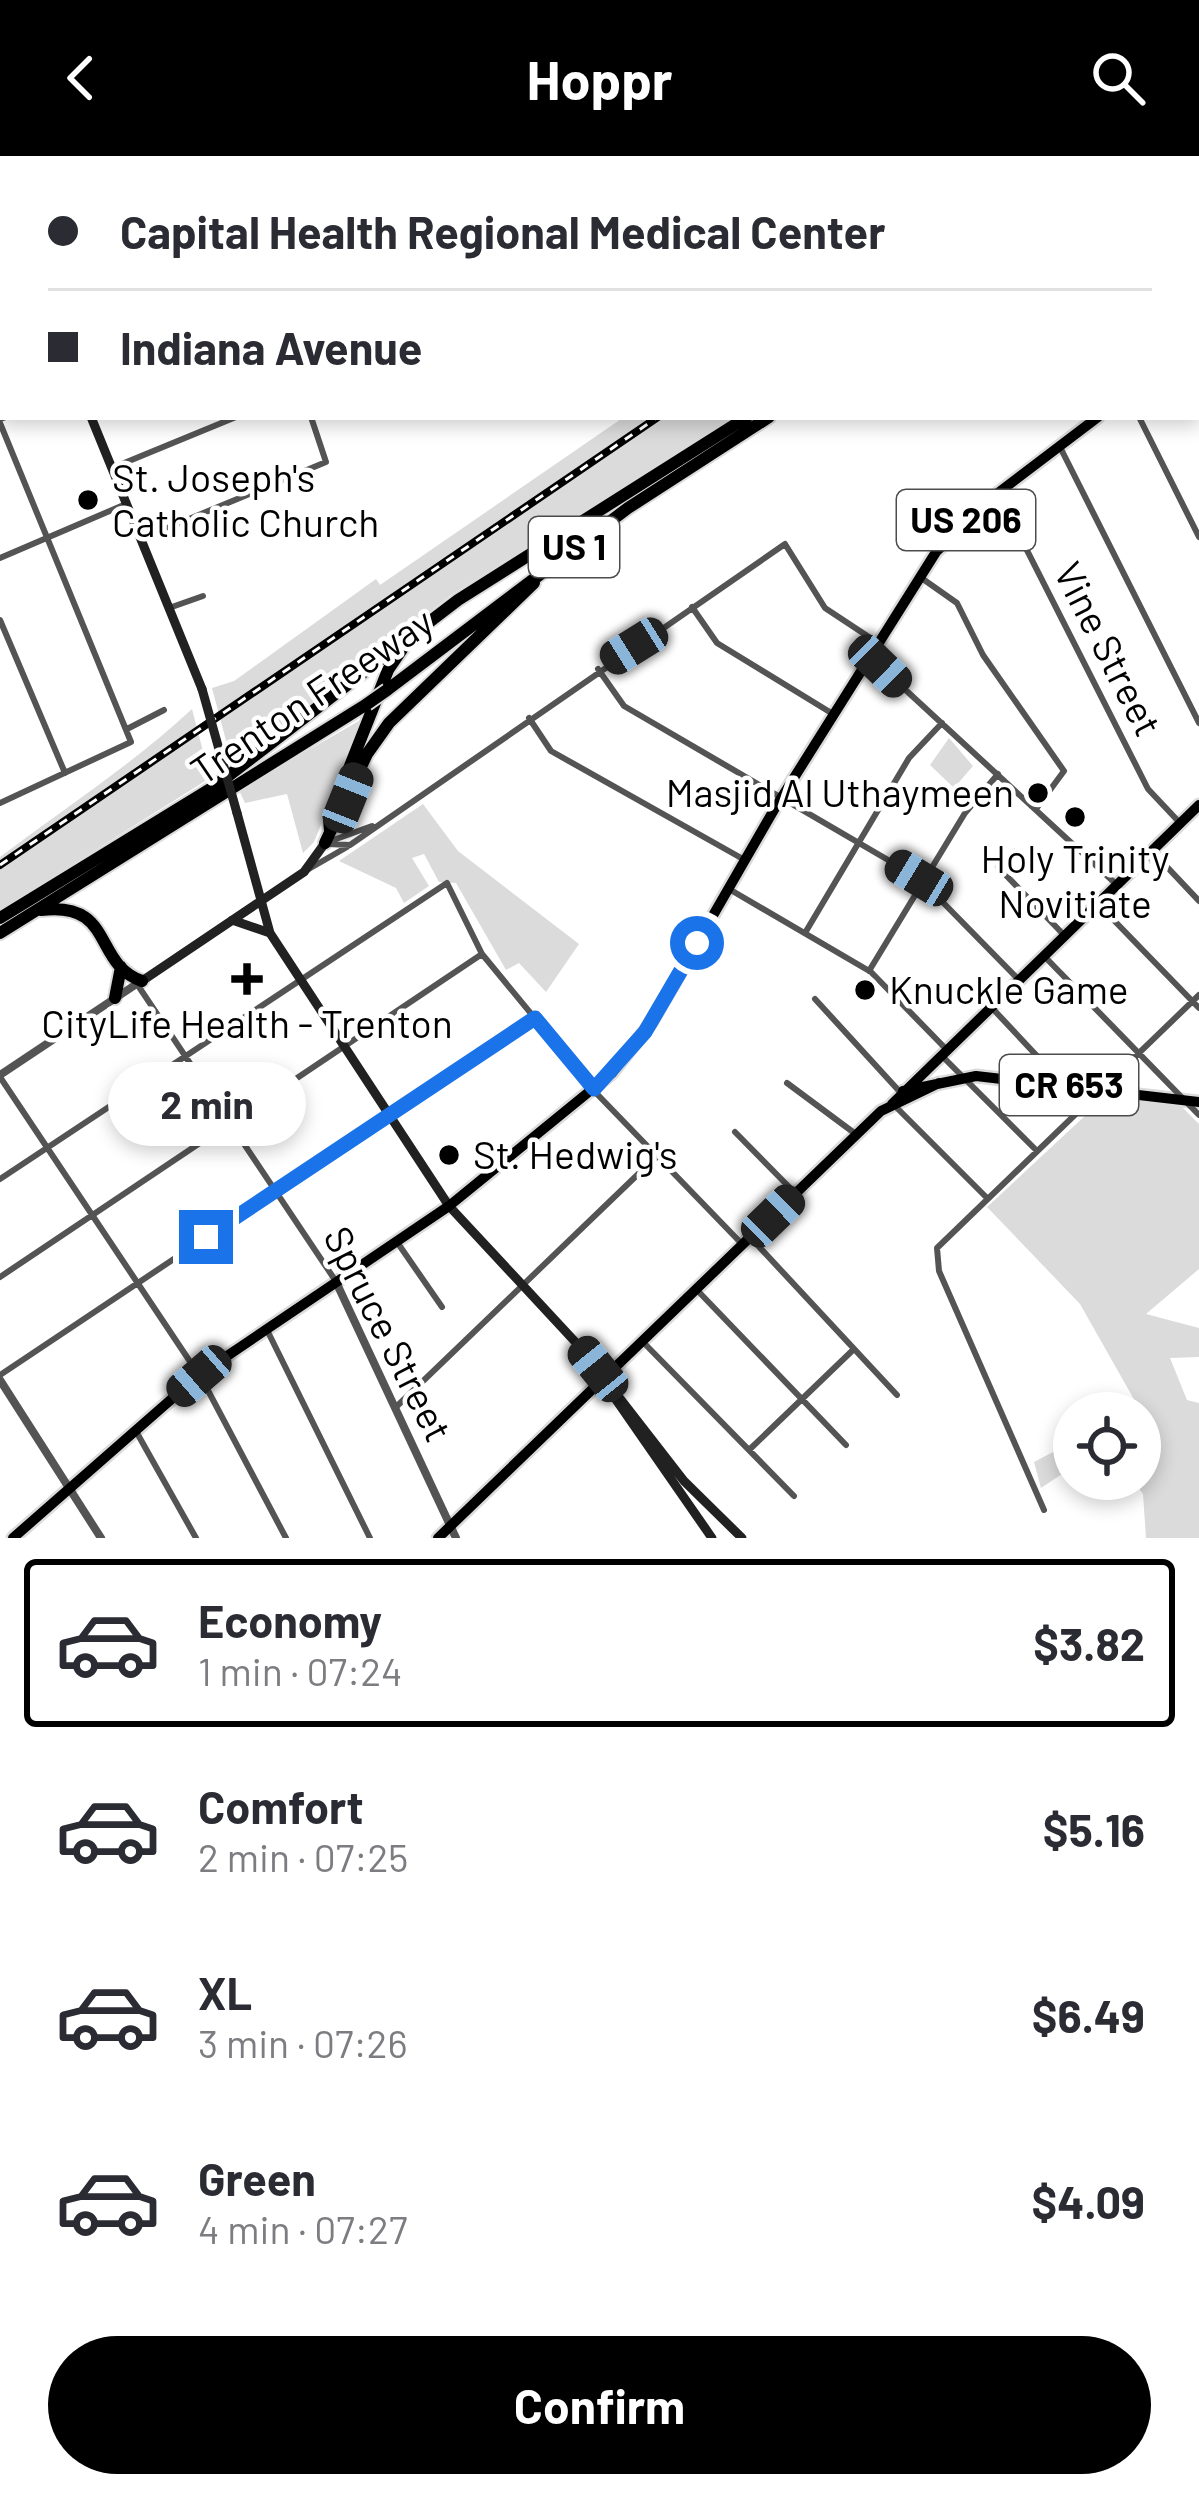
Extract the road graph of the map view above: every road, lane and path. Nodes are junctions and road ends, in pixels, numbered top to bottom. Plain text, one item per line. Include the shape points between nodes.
1 (1, 420) edge
2 (92, 420) edge
3 (229, 420) edge
4 (312, 420) edge
5 (742, 420) edge
6 (765, 420) edge
7 (1094, 420) edge
8 (1140, 420) edge
9 (1058, 444) junction
10 (111, 468) junction
11 (998, 493) junction
12 (126, 504) junction
13 (48, 536) junction
14 (1199, 537) edge
15 (141, 539) junction
16 (0, 558) edge
17 (555, 560) junction
18 (920, 577) junction
19 (203, 596) dead end
20 (692, 607) junction
21 (169, 608) junction
22 (0, 620) edge
23 (418, 628) junction
24 (878, 643) junction
25 (869, 657) junction
26 (598, 669) junction
27 (164, 710) dead end
28 (833, 714) junction
29 (529, 718) junction
30 (942, 722) junction
31 (1199, 723) edge
32 (127, 729) junction
33 (65, 773) junction
34 (998, 774) junction
35 (783, 796) junction
36 (0, 803) edge
37 (1199, 805) edge
38 (1036, 809) junction
39 (341, 813) junction
40 (1180, 823) junction
41 (375, 825) junction
42 (328, 837) junction
43 (352, 838) junction
44 (859, 843) junction
45 (1152, 851) junction
46 (1014, 852) dead end
47 (745, 860) junction
48 (304, 872) junction
49 (923, 881) junction
50 (1116, 884) junction
51 (729, 889) junction
52 (260, 899) junction
53 (1199, 901) edge
54 (1097, 903) junction
55 (34, 913) junction
56 (0, 918) edge
57 (232, 920) junction
58 (0, 933) edge
59 (270, 933) junction
60 (805, 934) junction
61 (1064, 935) junction
62 (482, 954) junction
63 (1044, 955) junction
64 (121, 965) junction
65 (868, 970) junction
66 (300, 979) junction
67 (1018, 979) junction
68 (140, 982) junction
69 (115, 998) junction
70 (815, 999) dead end
71 (1197, 1002) edge
72 (990, 1007) junction
73 (535, 1018) junction
74 (344, 1047) junction
75 (943, 1052) junction
76 (1139, 1053) junction
77 (186, 1056) junction
78 (0, 1076) edge
79 (966, 1078) junction
80 (787, 1083) dead end
81 (939, 1083) junction
82 (1065, 1084) junction
83 (594, 1089) junction
84 (1104, 1089) junction
85 (899, 1092) junction
86 (1184, 1100) junction
87 (1199, 1102) edge
88 (892, 1104) junction
89 (1084, 1106) junction
90 (389, 1114) junction
91 (1199, 1115) edge
92 (230, 1123) junction
93 (735, 1132) dead end
94 (857, 1135) junction
95 (47, 1148) junction
96 (1037, 1151) junction
97 (658, 1155) junction
98 (0, 1179) edge
99 (276, 1191) junction
100 (796, 1194) junction
101 (987, 1198) junction
102 (448, 1206) junction
103 (92, 1215) junction
104 (747, 1241) junction
105 (397, 1242) junction
106 (0, 1277) edge
107 (138, 1283) junction
108 (337, 1284) junction
109 (523, 1286) junction
110 (696, 1289) junction
111 (442, 1307) dead end
112 (267, 1330) junction
113 (643, 1342) junction
114 (854, 1349) junction
115 (199, 1376) junction
116 (0, 1377) edge
117 (604, 1378) junction
118 (897, 1395) dead end
119 (584, 1398) junction
120 (802, 1399) junction
121 (615, 1401) junction
122 (395, 1408) junction
123 (135, 1430) junction
124 (847, 1444) dead end
125 (749, 1450) junction
126 (684, 1481) junction
127 (70, 1486) junction
128 (675, 1489) junction
129 (794, 1496) dead end
130 (44, 1509) junction
131 (1044, 1510) dead end
132 (453, 1532) edge
133 (736, 1535) edge
134 (2, 1538) edge
135 (13, 1538) edge
136 (101, 1538) edge
137 (196, 1538) edge
138 (286, 1538) edge
139 (370, 1538) edge
140 (438, 1538) edge
141 (712, 1538) edge

1 - 13 street
2 - 10 main road
3 - 10 street
4 - 15 street via 328,461
5 - 23 highway, Trenton Freeway / US 1
6 - 17 highway, Trenton Freeway / US 1
7 - 9 main road, US 206
8 - 14 street
9 - 11 main road, US 206
9 - 31 street
10 - 12 main road
11 - 18 main road, US 206 via 941,545
11 - 40 street, Vine Street via 1148,789
12 - 13 street
12 - 15 main road
13 - 16 street
13 - 32 street
15 - 21 main road
17 - 39 highway via 389,723
17 - 55 highway, Trenton Freeway / US 1, bridge via 367,704
18 - 24 main road, US 206
18 - 38 street via 957,603 983,655 1064,771
19 - 21 street
20 - 24 street via 788,544 824,608
20 - 26 street
20 - 28 street via 717,643
21 - 52 main road, bridge via 202,689
22 - 33 street
23 - 42 highway via 381,686
23 - 56 highway, Trenton Freeway / US 1 via 215,786
24 - 25 main road, US 206
25 - 28 main road, US 206
25 - 30 street
26 - 29 street
26 - 35 street via 624,706
27 - 32 street
28 - 35 main road, US 206
29 - 41 street
29 - 47 street via 551,751
30 - 34 street
30 - 44 street via 909,758
32 - 33 street via 131,742
33 - 36 street
34 - 38 street
34 - 49 street
35 - 44 street
35 - 47 main road, US 206
37 - 40 main road
38 - 50 street
39 - 42 highway
39 - 43 highway
40 - 45 main road
41 - 43 street
41 - 43 street
42 - 43 street
42 - 43 street
42 - 48 main road
43 - 48 street
44 - 49 street
44 - 60 street
45 - 50 main road
45 - 53 street
46 - 61 street via 998,867
47 - 51 main road, US 206
48 - 52 main road
49 - 65 street
49 - 67 street
50 - 54 main road
51 - 60 street
51 - 83 main road, US 206 via 645,1032
52 - 57 main road
52 - 59 main road
54 - 61 main road
54 - 71 street
55 - 58 highway, Trenton Freeway / US 1
55 - 64 highway via 85,915
57 - 59 main road
57 - 68 main road
59 - 66 main road
60 - 65 street
61 - 63 main road
62 - 66 street via 447,884
62 - 73 street
62 - 74 street
63 - 67 main road
63 - 76 street
64 - 68 highway
64 - 69 highway
65 - 75 street
66 - 74 main road
66 - 77 street
67 - 72 main road
68 - 69 street
68 - 77 street, Spruce Street
69 - 78 street
70 - 85 street
71 - 76 street
72 - 75 main road
72 - 82 street
73 - 83 street
73 - 90 street
74 - 90 main road
74 - 92 street
75 - 79 street
75 - 85 main road
76 - 84 street
76 - 86 street
77 - 92 street, Spruce Street
77 - 95 street
78 - 95 street
79 - 81 main road, CR 653
79 - 82 main road, CR 653
79 - 96 street
80 - 94 street
81 - 85 main road, CR 653
81 - 88 main road, CR 653
82 - 84 main road, CR 653
82 - 89 street
83 - 97 street
83 - 102 main road, US 206
84 - 86 main road, CR 653
84 - 89 street
85 - 88 main road
86 - 87 main road, CR 653
86 - 91 street
88 - 94 main road
88 - 101 street
89 - 96 street
90 - 99 street
90 - 102 main road
92 - 99 street, Spruce Street
92 - 103 street
93 - 100 street
94 - 100 main road
95 - 98 street
95 - 103 street
96 - 101 street
97 - 104 street
97 - 109 street
99 - 107 street
99 - 108 street, Spruce Street
100 - 104 main road
101 - 131 street via 941,1241 936,1263
102 - 105 main road, US 206
102 - 109 main road
103 - 106 street
103 - 107 street
104 - 110 main road
104 - 114 street
105 - 108 main road, US 206
105 - 111 street
107 - 115 street
107 - 116 street
108 - 112 main road, US 206
108 - 122 street, Spruce Street
109 - 117 main road
109 - 122 street
110 - 113 main road
110 - 120 street
112 - 115 main road, US 206
112 - 139 street
113 - 117 main road
113 - 125 street
114 - 118 street
114 - 120 street
115 - 123 main road, US 206
115 - 138 street
116 - 127 street
117 - 119 main road
117 - 121 main road
117 - 126 main road
119 - 121 main road
119 - 132 main road
120 - 124 street
120 - 125 street
121 - 128 main road
122 - 132 street, Spruce Street
123 - 127 main road, US 206
123 - 137 street
125 - 129 street
126 - 128 main road
126 - 133 main road
127 - 130 main road, US 206
127 - 136 street
128 - 141 main road
130 - 134 main road, US 206
130 - 135 main road
132 - 140 main road

